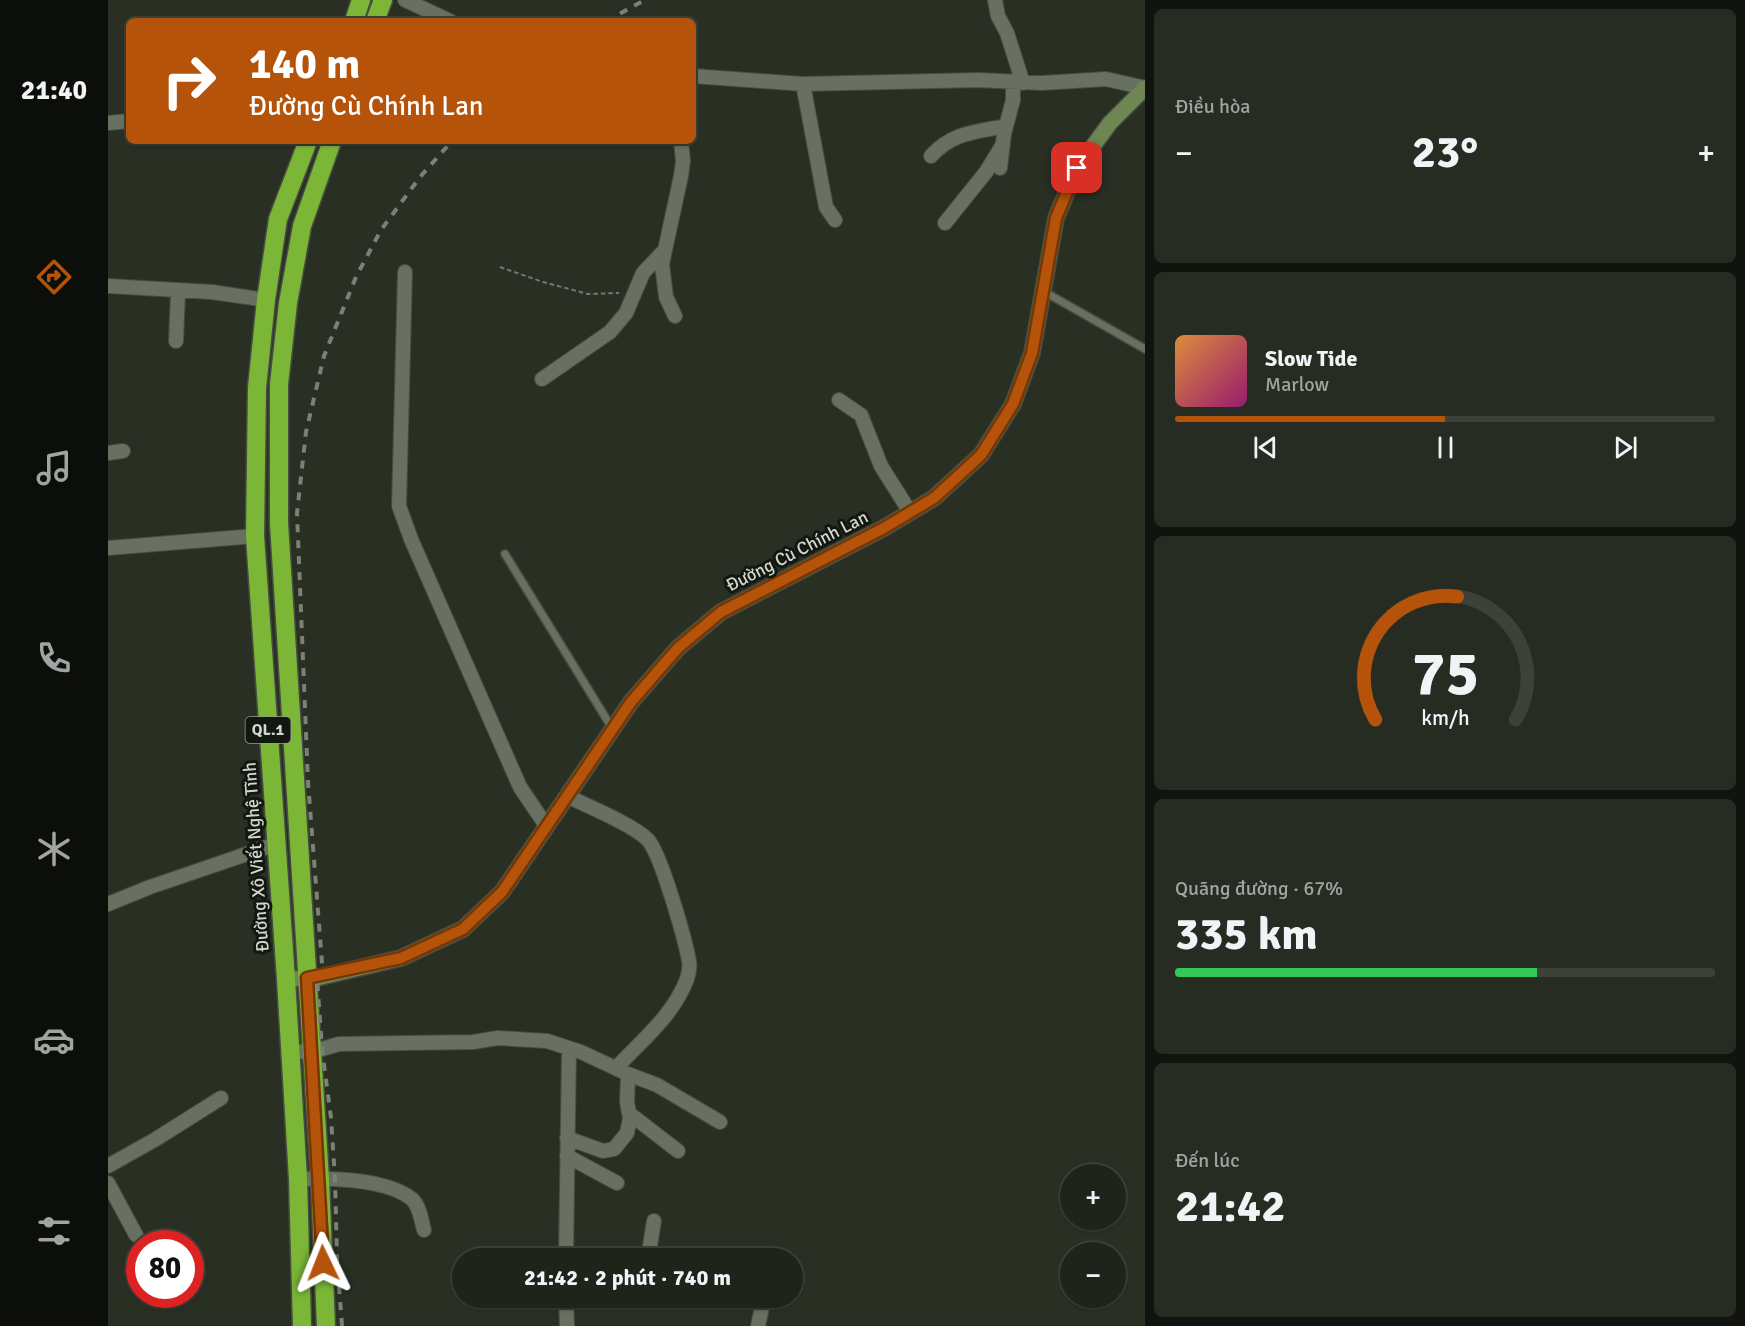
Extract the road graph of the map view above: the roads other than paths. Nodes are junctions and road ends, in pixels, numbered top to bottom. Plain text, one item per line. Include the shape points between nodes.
1 (361, 0) edge
2 (383, 0) edge
3 (405, 0) edge
4 (995, 0) edge
5 (355, 18) edge
6 (376, 18) edge
7 (444, 18) edge
8 (696, 76) edge
9 (1018, 83) junction
10 (802, 84) junction
11 (1145, 88) edge
12 (126, 121) edge
13 (108, 123) edge
14 (1006, 126) junction
15 (307, 144) edge
16 (331, 144) edge
17 (681, 144) edge
18 (1002, 146) junction
19 (932, 156) dead end
20 (1000, 168) dead end
21 (835, 220) dead end
22 (945, 223) dead end
23 (662, 253) junction
24 (405, 273) dead end
25 (108, 286) edge
26 (1043, 291) junction
27 (178, 292) junction
28 (266, 300) junction
29 (675, 316) dead end
30 (176, 341) dead end
31 (1145, 349) edge
32 (542, 379) dead end
33 (839, 400) dead end
34 (123, 451) dead end
35 (108, 453) edge
36 (910, 512) junction
37 (255, 536) junction
38 (108, 548) edge
39 (505, 554) dead end
40 (613, 730) junction
41 (567, 796) junction
42 (547, 827) junction
43 (276, 844) junction
44 (108, 904) edge
45 (307, 978) junction
46 (286, 979) junction
47 (569, 1048) junction
48 (312, 1051) junction
49 (290, 1053) junction
50 (622, 1071) junction
51 (220, 1098) dead end
52 (630, 1114) junction
53 (720, 1122) dead end
54 (567, 1138) junction
55 (678, 1151) dead end
56 (567, 1156) junction
57 (108, 1166) edge
58 (298, 1179) junction
59 (320, 1179) junction
60 (108, 1183) edge
61 (617, 1183) dead end
62 (654, 1221) dead end
63 (133, 1230) edge
64 (424, 1230) dead end
65 (566, 1248) edge
66 (650, 1248) edge
67 (566, 1308) edge
68 (762, 1308) edge
69 (302, 1326) edge
70 (326, 1326) edge
71 (567, 1326) edge
72 (758, 1326) edge

1 - 5 highway
2 - 6 highway
3 - 7 street
4 - 9 street
8 - 10 street
9 - 10 street via 978,80
9 - 11 street via 1106,79
9 - 14 street
10 - 21 street via 826,207
11 - 26 street, Đường Cù Chính Lan via 1110,123 1077,168 1056,218
12 - 13 street
14 - 18 street
14 - 19 street via 958,136 943,143
15 - 28 highway, Đường Xô Viết Nghệ Tĩnh / QL.1 via 278,219
16 - 45 highway, QL.1 via 302,226 279,384 279,523
17 - 23 street via 681,176
18 - 20 street
18 - 22 street
23 - 29 street via 666,297
23 - 32 street via 643,273 627,313 610,332
24 - 42 street via 399,506 520,787
25 - 27 street
26 - 31 lane
26 - 36 street, Đường Cù Chính Lan via 1032,353 1013,404 981,455 934,498
27 - 28 street via 212,292
27 - 30 street
28 - 37 highway, Đường Xô Viết Nghệ Tĩnh / QL.1 via 257,388
33 - 36 street via 861,415 881,466
34 - 35 street
36 - 40 street, Đường Cù Chính Lan via 721,612 678,648 631,702
37 - 38 street
37 - 43 highway, Đường Xô Viết Nghệ Tĩnh / QL.1
39 - 40 lane
40 - 41 street, Đường Cù Chính Lan
41 - 42 street, Đường Cù Chính Lan
41 - 50 street via 648,840 669,888 689,962 687,979 677,1000
42 - 45 street, Đường Cù Chính Lan via 502,892 463,929 401,958
43 - 44 street
43 - 46 highway, Đường Xô Viết Nghệ Tĩnh / QL.1
45 - 46 street, Đường Cù Chính Lan
45 - 48 highway, QL.1
46 - 49 highway, Đường Xô Viết Nghệ Tĩnh / QL.1
47 - 48 street via 547,1041 498,1038 474,1042 339,1044
47 - 50 street
47 - 54 street
48 - 49 street
48 - 59 highway, QL.1
49 - 58 highway, Đường Xô Viết Nghệ Tĩnh / QL.1
50 - 52 street
50 - 53 street via 666,1089
51 - 57 street
52 - 54 street via 627,1133 614,1149 595,1149
52 - 55 street
54 - 56 street
56 - 61 street
56 - 65 street
58 - 59 street
58 - 69 highway, Đường Xô Viết Nghệ Tĩnh / QL.1
59 - 64 street via 367,1182 394,1190 416,1204
59 - 70 highway, QL.1
60 - 63 street
62 - 66 street
67 - 71 street
68 - 72 street

